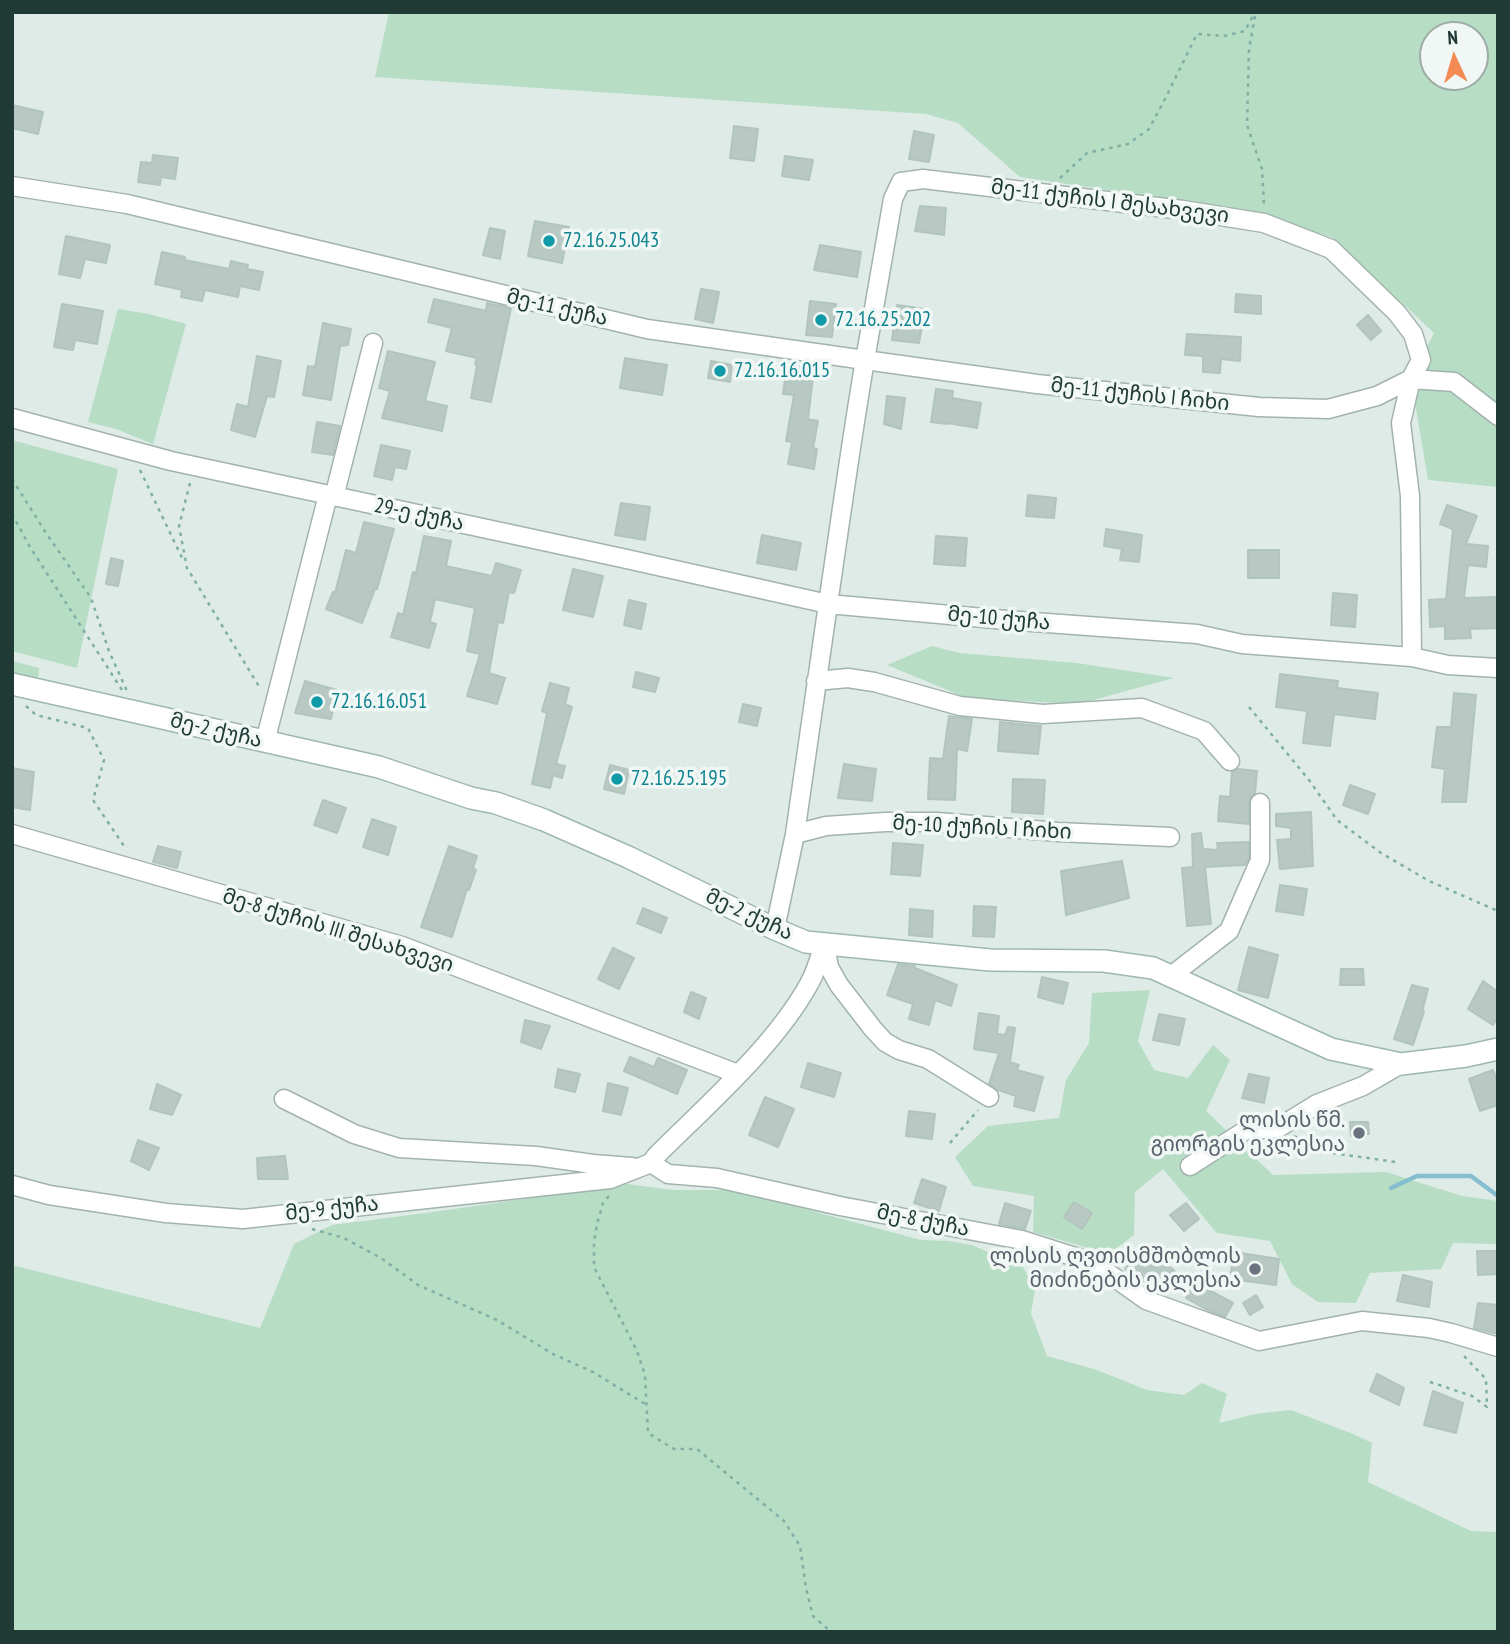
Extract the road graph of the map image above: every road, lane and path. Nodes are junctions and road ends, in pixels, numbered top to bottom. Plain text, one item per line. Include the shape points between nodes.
1 (1255, 12) edge
2 (1055, 182) dead end
3 (12, 186) edge
4 (1265, 223) junction
5 (373, 343) dead end
6 (865, 360) junction
7 (1411, 379) junction
8 (1498, 416) edge
9 (12, 418) edge
10 (130, 449) junction
11 (198, 465) junction
12 (12, 479) edge
13 (331, 496) junction
14 (12, 514) edge
15 (187, 568) junction
16 (828, 604) junction
17 (1412, 657) junction
18 (1498, 668) edge
19 (816, 681) junction
20 (20, 686) edge
21 (265, 695) dead end
22 (1249, 707) dead end
23 (137, 713) junction
24 (265, 742) junction
25 (1230, 761) dead end
26 (1260, 803) dead end
27 (12, 834) edge
28 (795, 834) junction
29 (1170, 837) dead end
30 (145, 872) junction
31 (1498, 911) edge
32 (775, 929) junction
33 (824, 944) junction
34 (1171, 976) junction
35 (1498, 1049) edge
36 (1401, 1064) junction
37 (737, 1074) junction
38 (989, 1097) joint
39 (284, 1099) dead end
40 (1278, 1128) junction
41 (950, 1143) dead end
42 (1395, 1162) dead end
43 (1190, 1166) dead end
44 (640, 1168) junction
45 (12, 1185) edge
46 (307, 1227) dead end
47 (1451, 1333) junction
48 (1498, 1347) edge
49 (1430, 1382) dead end
50 (645, 1404) junction
51 (831, 1632) edge

1 - 2 path via 1245,31 1224,36 1197,34 1149,129 1128,144 1087,153
1 - 4 path via 1247,125 1262,169
3 - 6 street, მე-11 ქუჩა via 127,204 647,329
4 - 6 street, მე-11 ქუჩის I შესახვევი via 923,179 901,182 893,199
4 - 7 street, მე-11 ქუჩის I შესახვევი via 1331,248 1397,313 1413,334 1421,360
5 - 13 street
6 - 7 street, მე-11 ქუჩის I ჩიხი via 1259,407 1328,409 1377,396
6 - 16 street
7 - 8 street via 1454,382
7 - 17 street via 1401,423 1410,496
9 - 10 street, 29-ე ქუჩა
10 - 11 street, 29-ე ქუჩა
10 - 15 path
11 - 13 street, 29-ე ქუჩა
11 - 15 path via 179,526
12 - 23 path via 91,598
13 - 16 street, 29-ე ქუჩა
13 - 24 street
14 - 23 path
15 - 21 path
16 - 17 street, მე-10 ქუჩა
16 - 19 street
17 - 18 street, მე-10 ქუჩა
19 - 25 street via 848,678 960,706 1043,714 1142,708 1204,731
19 - 28 street
20 - 23 main road, მე-2 ქუჩა
20 - 30 path via 23,704 36,715 88,727 104,760 93,800
22 - 31 path via 1337,820 1429,881
23 - 24 main road, მე-2 ქუჩა
24 - 32 main road, მე-2 ქუჩა via 379,767 544,820
26 - 34 street via 1260,860 1229,931
27 - 30 street, მე-8 ქუჩის III შესახვევი
28 - 29 street, მე-10 ქუჩის I ჩიხი via 826,826 937,822
28 - 32 street
30 - 37 street, მე-8 ქუჩის III შესახვევი via 402,946
32 - 33 main road, მე-2 ქუჩა
33 - 34 main road, მე-2 ქუჩა via 990,960 1104,961 1153,968
33 - 37 street via 810,982 794,1007
33 - 38 street via 839,985 885,1042 928,1059
34 - 36 main road, მე-2 ქუჩა via 1331,1049
35 - 36 main road, მე-2 ქუჩა
36 - 40 street
37 - 44 street
38 - 41 path
39 - 44 street, მე-8 ქუჩა via 354,1134 399,1148
40 - 42 path via 1326,1152
40 - 43 street via 1245,1130
44 - 45 street, მე-9 ქუჩა via 610,1179 243,1219 140,1209
44 - 47 street, მე-8 ქუჩა via 717,1178 1022,1240 1094,1263 1146,1300 1258,1341 1362,1321
44 - 50 path via 603,1203 594,1242 594,1268 637,1350 645,1374
46 - 50 path via 344,1238 418,1285 497,1320
47 - 48 street, მე-8 ქუჩა
47 - 49 path via 1457,1348 1486,1379 1486,1407 1472,1396
50 - 51 path via 648,1433 674,1449 697,1449 784,1521 800,1546 813,1616

